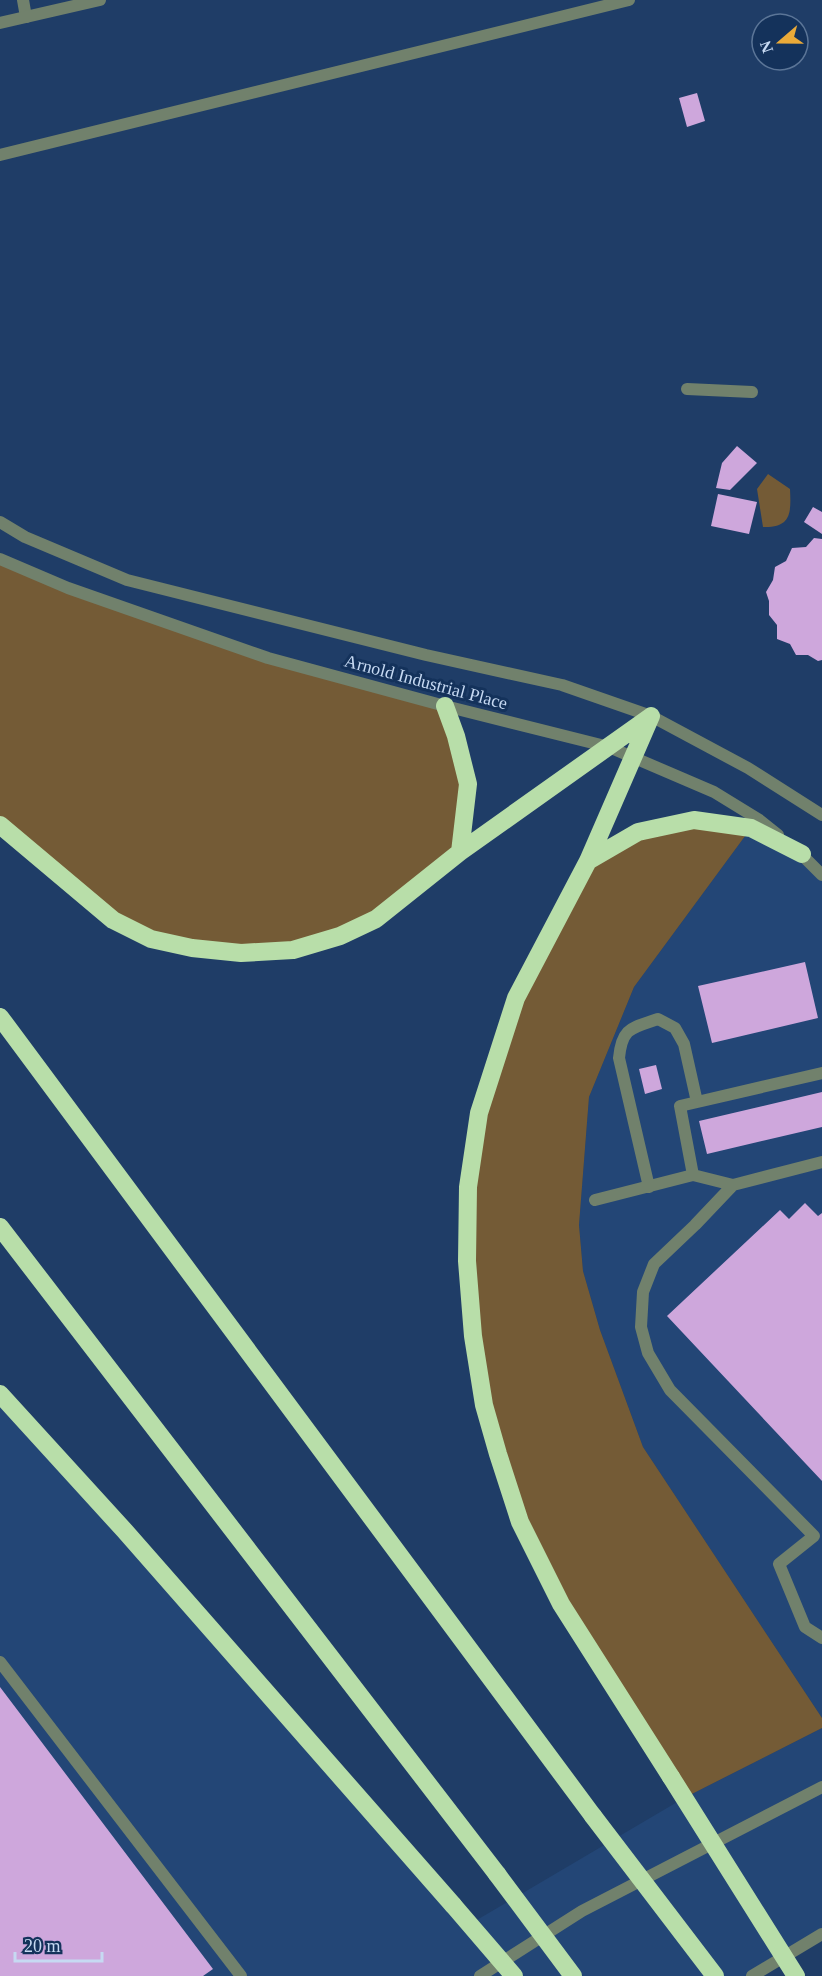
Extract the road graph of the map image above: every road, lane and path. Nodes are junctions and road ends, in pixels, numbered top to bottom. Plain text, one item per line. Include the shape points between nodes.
1 (24, 0) edge
2 (100, 0) edge
3 (629, 0) edge
4 (26, 17) junction
5 (0, 23) edge
6 (0, 154) edge
7 (687, 389) dead end
8 (752, 392) dead end
9 (0, 522) edge
10 (0, 559) edge
11 (445, 706) junction
12 (651, 716) junction
13 (609, 747) junction
14 (633, 758) junction
15 (822, 815) edge
16 (0, 825) edge
17 (460, 852) junction
18 (802, 854) junction
19 (588, 861) junction
20 (822, 875) edge
21 (0, 1017) edge
22 (822, 1073) edge
23 (697, 1102) junction
24 (822, 1162) edge
25 (693, 1175) junction
26 (733, 1185) junction
27 (649, 1187) junction
28 (595, 1200) dead end
29 (0, 1227) edge
30 (0, 1394) edge
31 (818, 1541) edge
32 (822, 1638) edge
33 (0, 1662) edge
34 (822, 1787) edge
35 (822, 1934) edge
36 (241, 1976) edge
37 (480, 1976) edge
38 (514, 1976) edge
39 (573, 1976) edge
40 (715, 1976) edge
41 (752, 1976) edge
42 (796, 1976) edge

1 - 4 street
2 - 4 street
3 - 6 street
4 - 5 street
7 - 8 street
9 - 12 street, Arnold Industrial Place via 25,537 127,580 562,685
10 - 11 street, Arnold Industrial Place via 69,588 268,658
11 - 13 street, Arnold Industrial Place
11 - 17 highway via 468,784
12 - 13 highway
12 - 14 highway
12 - 15 street, Arnold Industrial Place via 748,768
13 - 14 street, Arnold Industrial Place
13 - 17 highway
14 - 18 street, Arnold Industrial Place via 714,792 758,819
14 - 19 highway
16 - 17 highway via 113,920 151,939 241,953 292,950 340,936 376,919
18 - 19 highway via 751,828 694,820 638,832
18 - 20 street, Arnold Industrial Place
19 - 42 highway, bridge via 516,998 478,1113 468,1198 467,1261 472,1336 484,1405 520,1522 561,1604
21 - 40 highway, bridge
22 - 23 street
23 - 25 street via 680,1106
23 - 27 street via 684,1044 675,1028 658,1019 632,1028 621,1041 619,1058
24 - 26 street
25 - 26 street
25 - 27 street
26 - 31 street via 654,1264 643,1292 641,1327 648,1353 669,1390
27 - 28 street
29 - 39 highway, bridge
30 - 38 highway, bridge
31 - 32 street via 779,1564 805,1627
33 - 36 street
34 - 37 street via 582,1911
35 - 41 street

